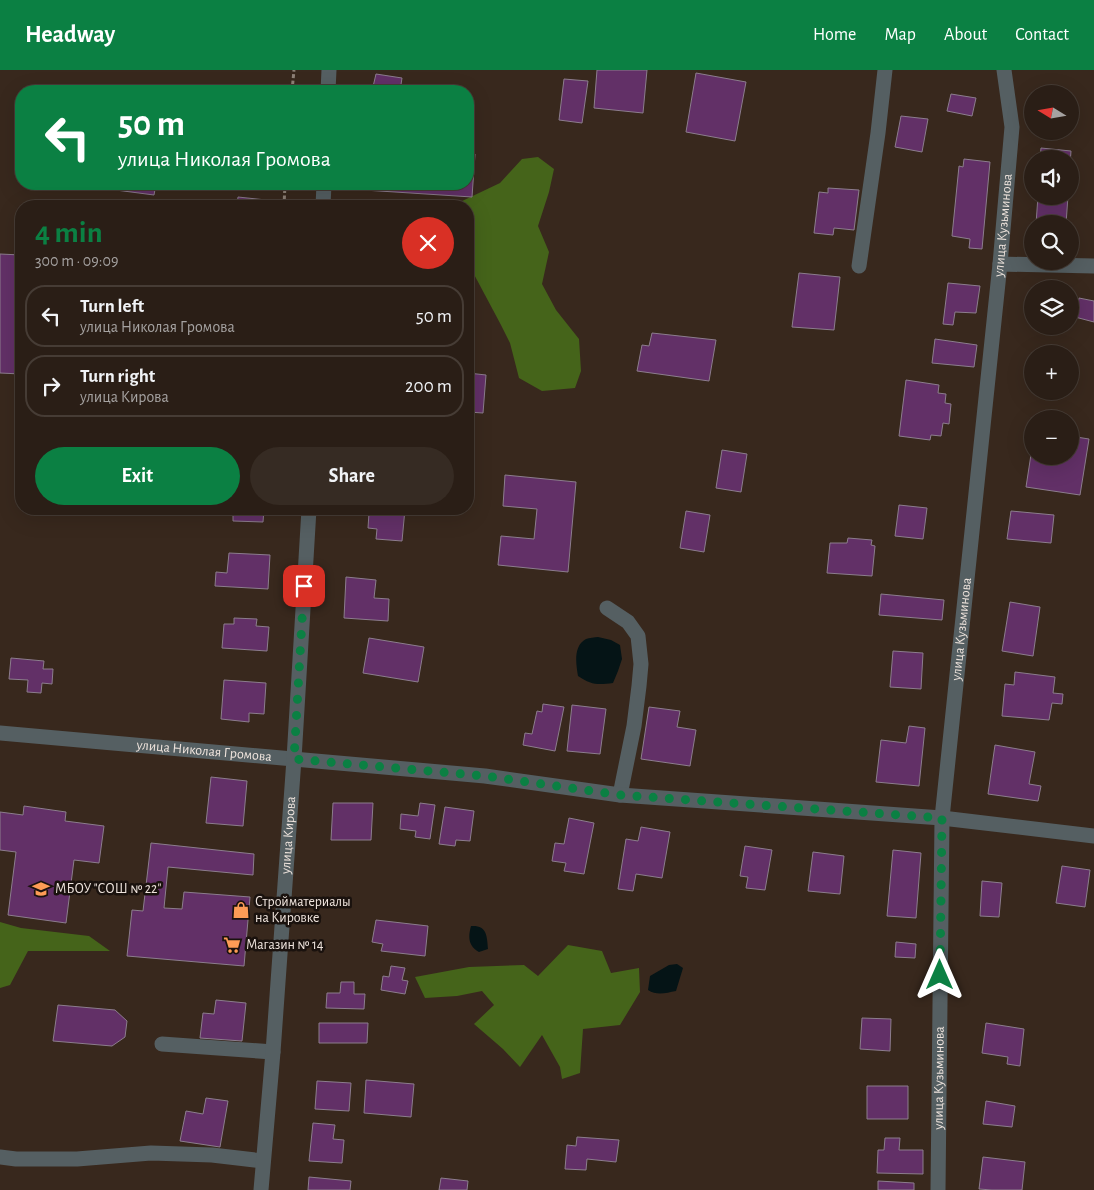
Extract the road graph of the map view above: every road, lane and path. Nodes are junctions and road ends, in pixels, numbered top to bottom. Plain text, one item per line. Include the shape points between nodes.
1 (294, 70) edge
2 (329, 70) edge
3 (885, 70) edge
4 (1004, 70) edge
5 (293, 85) edge
6 (328, 85) edge
7 (1000, 264) junction
8 (859, 266) dead end
9 (1094, 266) edge
10 (309, 515) edge
11 (607, 608) dead end
12 (0, 733) edge
13 (294, 759) junction
14 (620, 795) junction
15 (942, 818) junction
16 (1094, 836) edge
17 (162, 1044) dead end
18 (273, 1052) junction
19 (0, 1156) edge
20 (263, 1161) junction
21 (261, 1190) edge
22 (938, 1190) edge

1 - 5 path
2 - 6 street
3 - 8 street
4 - 7 street, улица Кузьминова via 1012,127
7 - 9 street
7 - 15 street, улица Кузьминова
10 - 13 street, улица Кирова
11 - 14 street via 628,622 638,636 640,664 634,726
12 - 13 street, улица Николая Громова
13 - 14 street, улица Николая Громова via 485,776
13 - 18 street, улица Кирова
14 - 15 street, улица Николая Громова
15 - 16 street, улица Николая Громова
15 - 22 street, улица Кузьминова
17 - 18 street
18 - 20 street, улица Кирова
19 - 20 street via 77,1160 151,1153
20 - 21 street, улица Кирова

